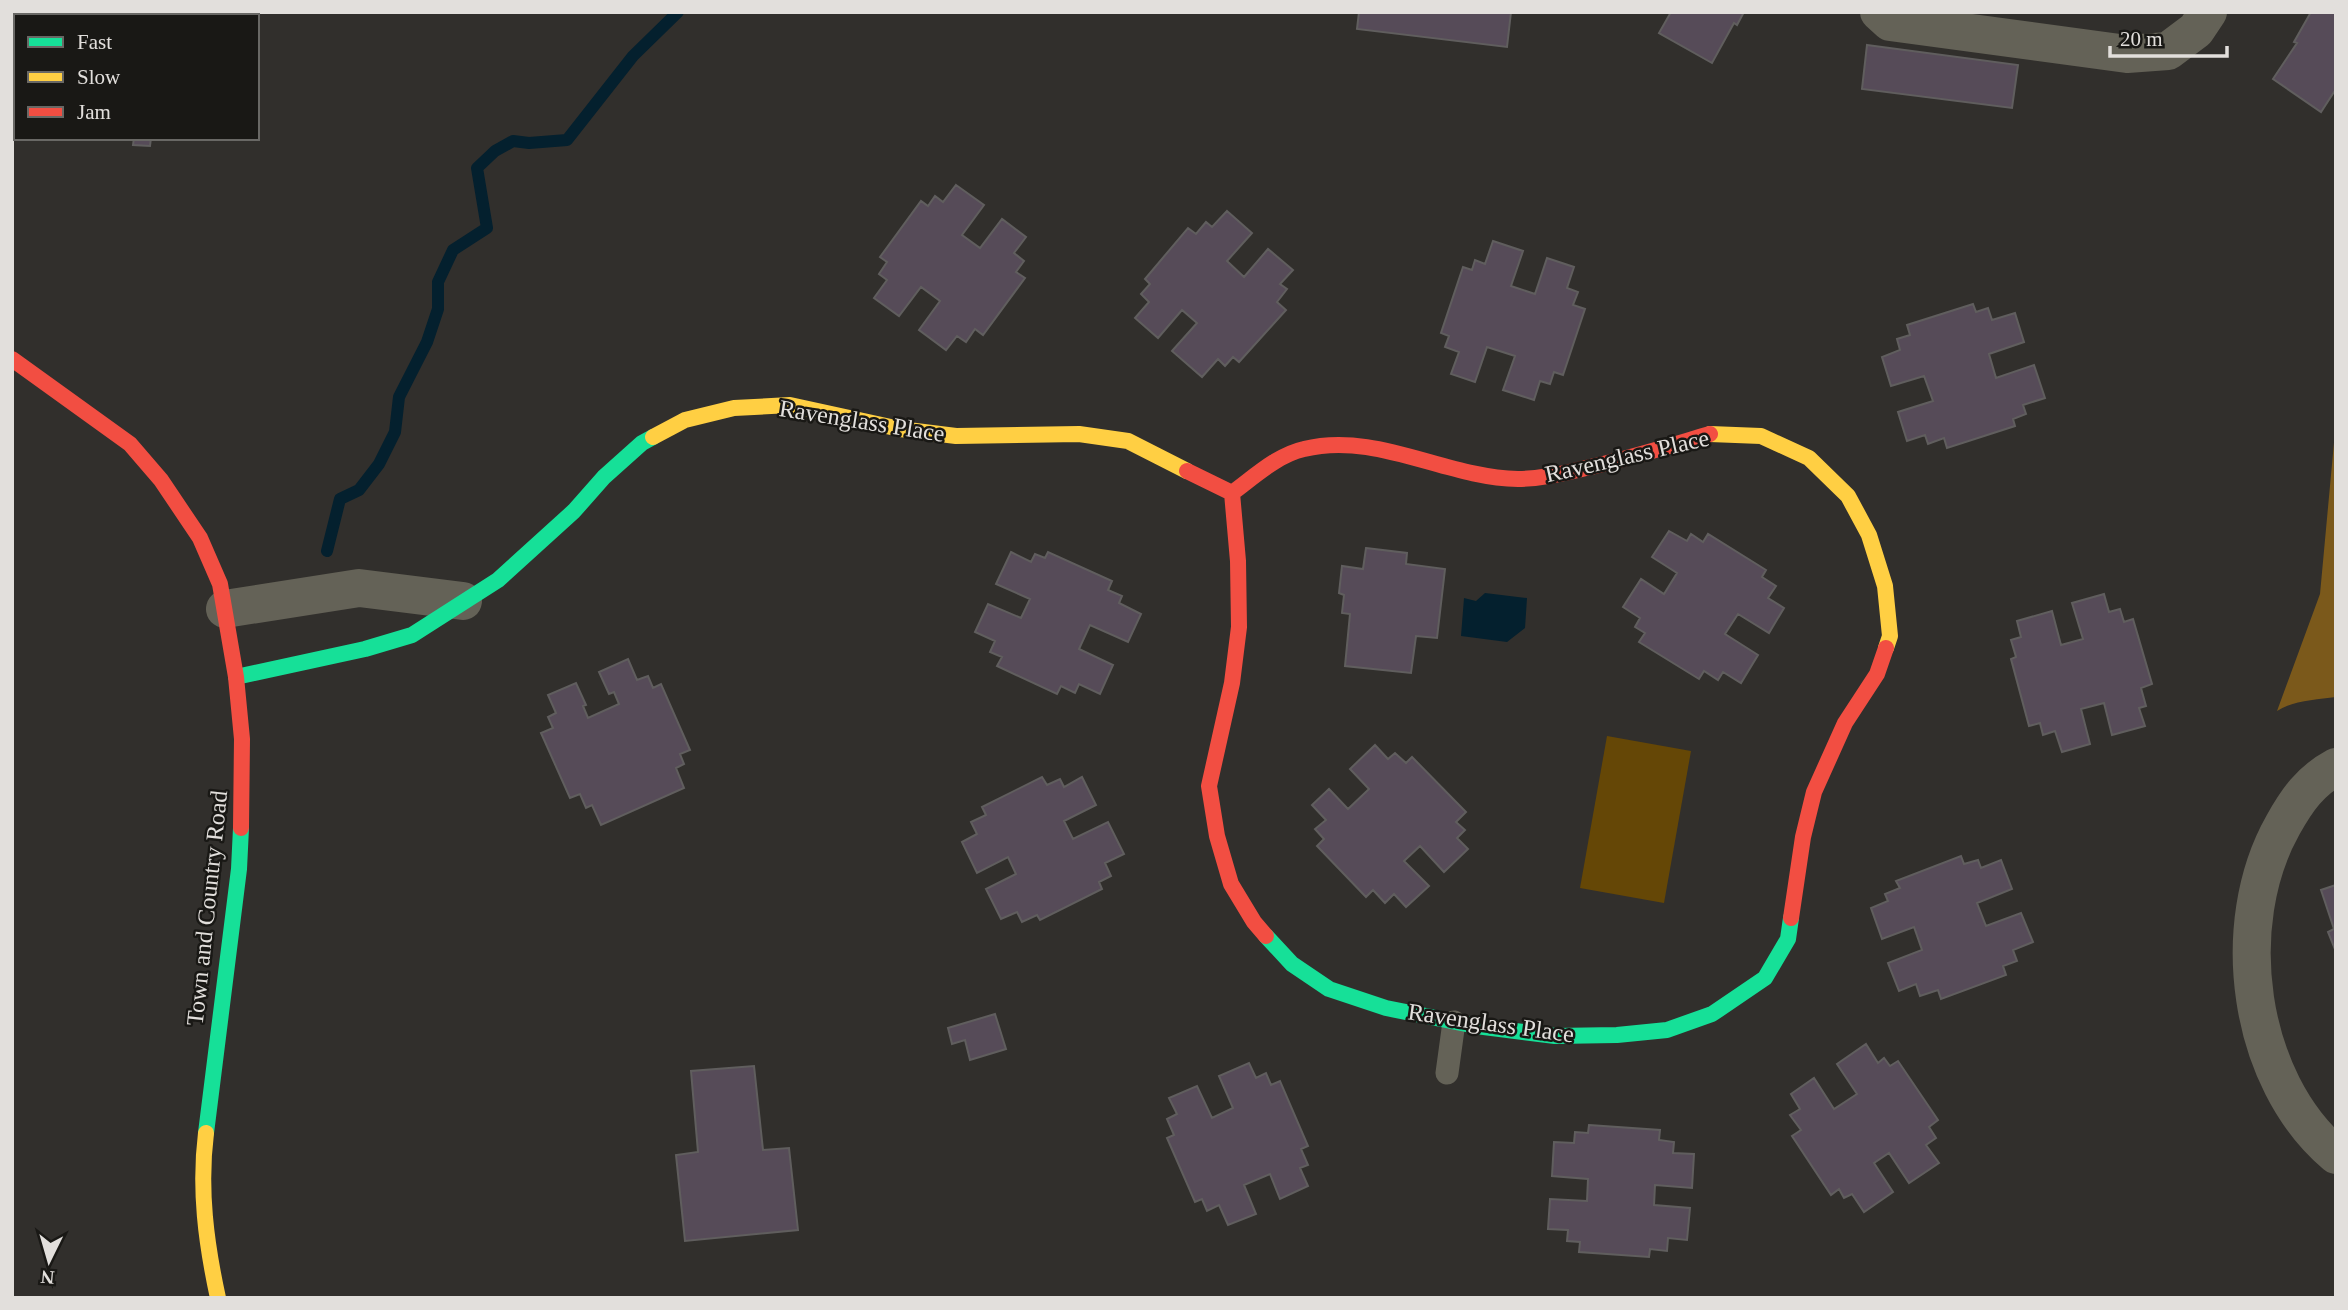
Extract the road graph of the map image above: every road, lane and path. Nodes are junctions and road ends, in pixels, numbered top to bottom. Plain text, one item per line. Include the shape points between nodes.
1 (1879, 12) edge
2 (2208, 12) edge
3 (12, 345) edge
4 (12, 359) edge
5 (65, 396) junction
6 (1232, 493) junction
7 (463, 601) junction
8 (225, 609) junction
9 (236, 677) junction
10 (2336, 767) edge
11 (1454, 1022) junction
12 (1447, 1073) dead end
13 (2336, 1155) edge
14 (218, 1298) edge

1 - 2 street via 1890,22 2127,54 2168,51 2196,30
3 - 5 street
4 - 5 street, Town and Country Road
5 - 8 street, Town and Country Road via 130,444 161,481 200,538 220,584
6 - 7 street, Ravenglass Place via 1128,441 1079,434 956,436 790,405 734,408 685,420 642,443 535,548 498,580
6 - 11 street, Ravenglass Place via 1239,627 1232,683 1209,786 1231,884 1254,922 1292,964 1329,989 1386,1008
6 - 11 street, Ravenglass Place via 1268,466 1303,449 1348,444 1466,473 1519,479 1613,462 1710,434 1761,436 1810,458 1848,496 1869,534 1885,586 1890,636 1877,674 1845,723 1814,792 1788,939 1765,978 1712,1014 1667,1030 1555,1036
7 - 8 street via 359,588
7 - 9 street, Ravenglass Place via 412,635
8 - 9 street, Town and Country Road
9 - 14 street, Town and Country Road via 243,801 239,869 210,1085 202,1195
10 - 13 street via 2318,776 2294,804 2276,837 2262,873 2251,929 2251,984 2279,1079 2301,1118
11 - 12 lane

